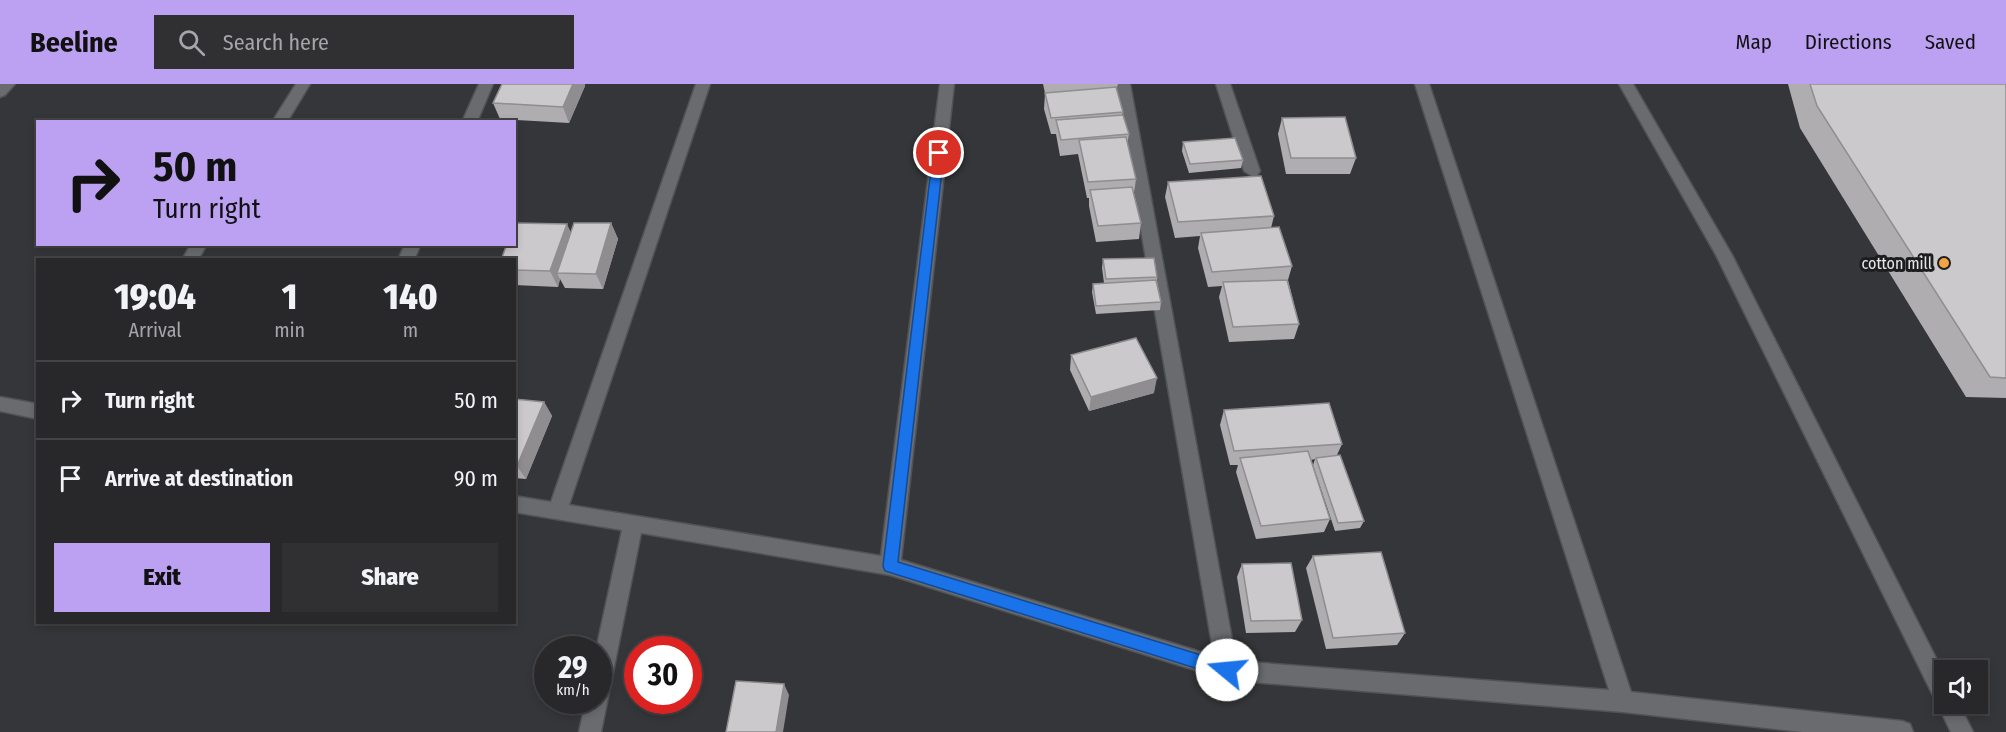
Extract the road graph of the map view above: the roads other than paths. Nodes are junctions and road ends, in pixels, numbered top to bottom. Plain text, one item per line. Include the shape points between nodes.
1 (8, 84) edge
2 (303, 84) edge
3 (486, 84) edge
4 (704, 84) edge
5 (947, 84) edge
6 (1123, 84) edge
7 (1223, 84) edge
8 (1422, 84) edge
9 (1626, 84) edge
10 (0, 92) edge
11 (280, 120) edge
12 (470, 120) edge
13 (1252, 171) dead end
14 (0, 404) edge
15 (36, 412) edge
16 (516, 504) edge
17 (557, 512) junction
18 (633, 524) junction
19 (890, 566) junction
20 (610, 636) edge
21 (1227, 670) junction
22 (1934, 676) edge
23 (1623, 702) junction
24 (594, 714) edge
25 (1953, 714) edge
26 (590, 732) edge
27 (1902, 732) edge
28 (1962, 732) edge

1 - 10 street
2 - 11 street
3 - 12 street
4 - 17 street
5 - 19 street
6 - 21 street
7 - 13 street
8 - 23 street
9 - 22 street via 1724,255
14 - 15 street
16 - 17 street
17 - 18 street
18 - 19 street
18 - 20 street
19 - 21 street
21 - 23 street
23 - 27 street
24 - 26 street
25 - 28 street

